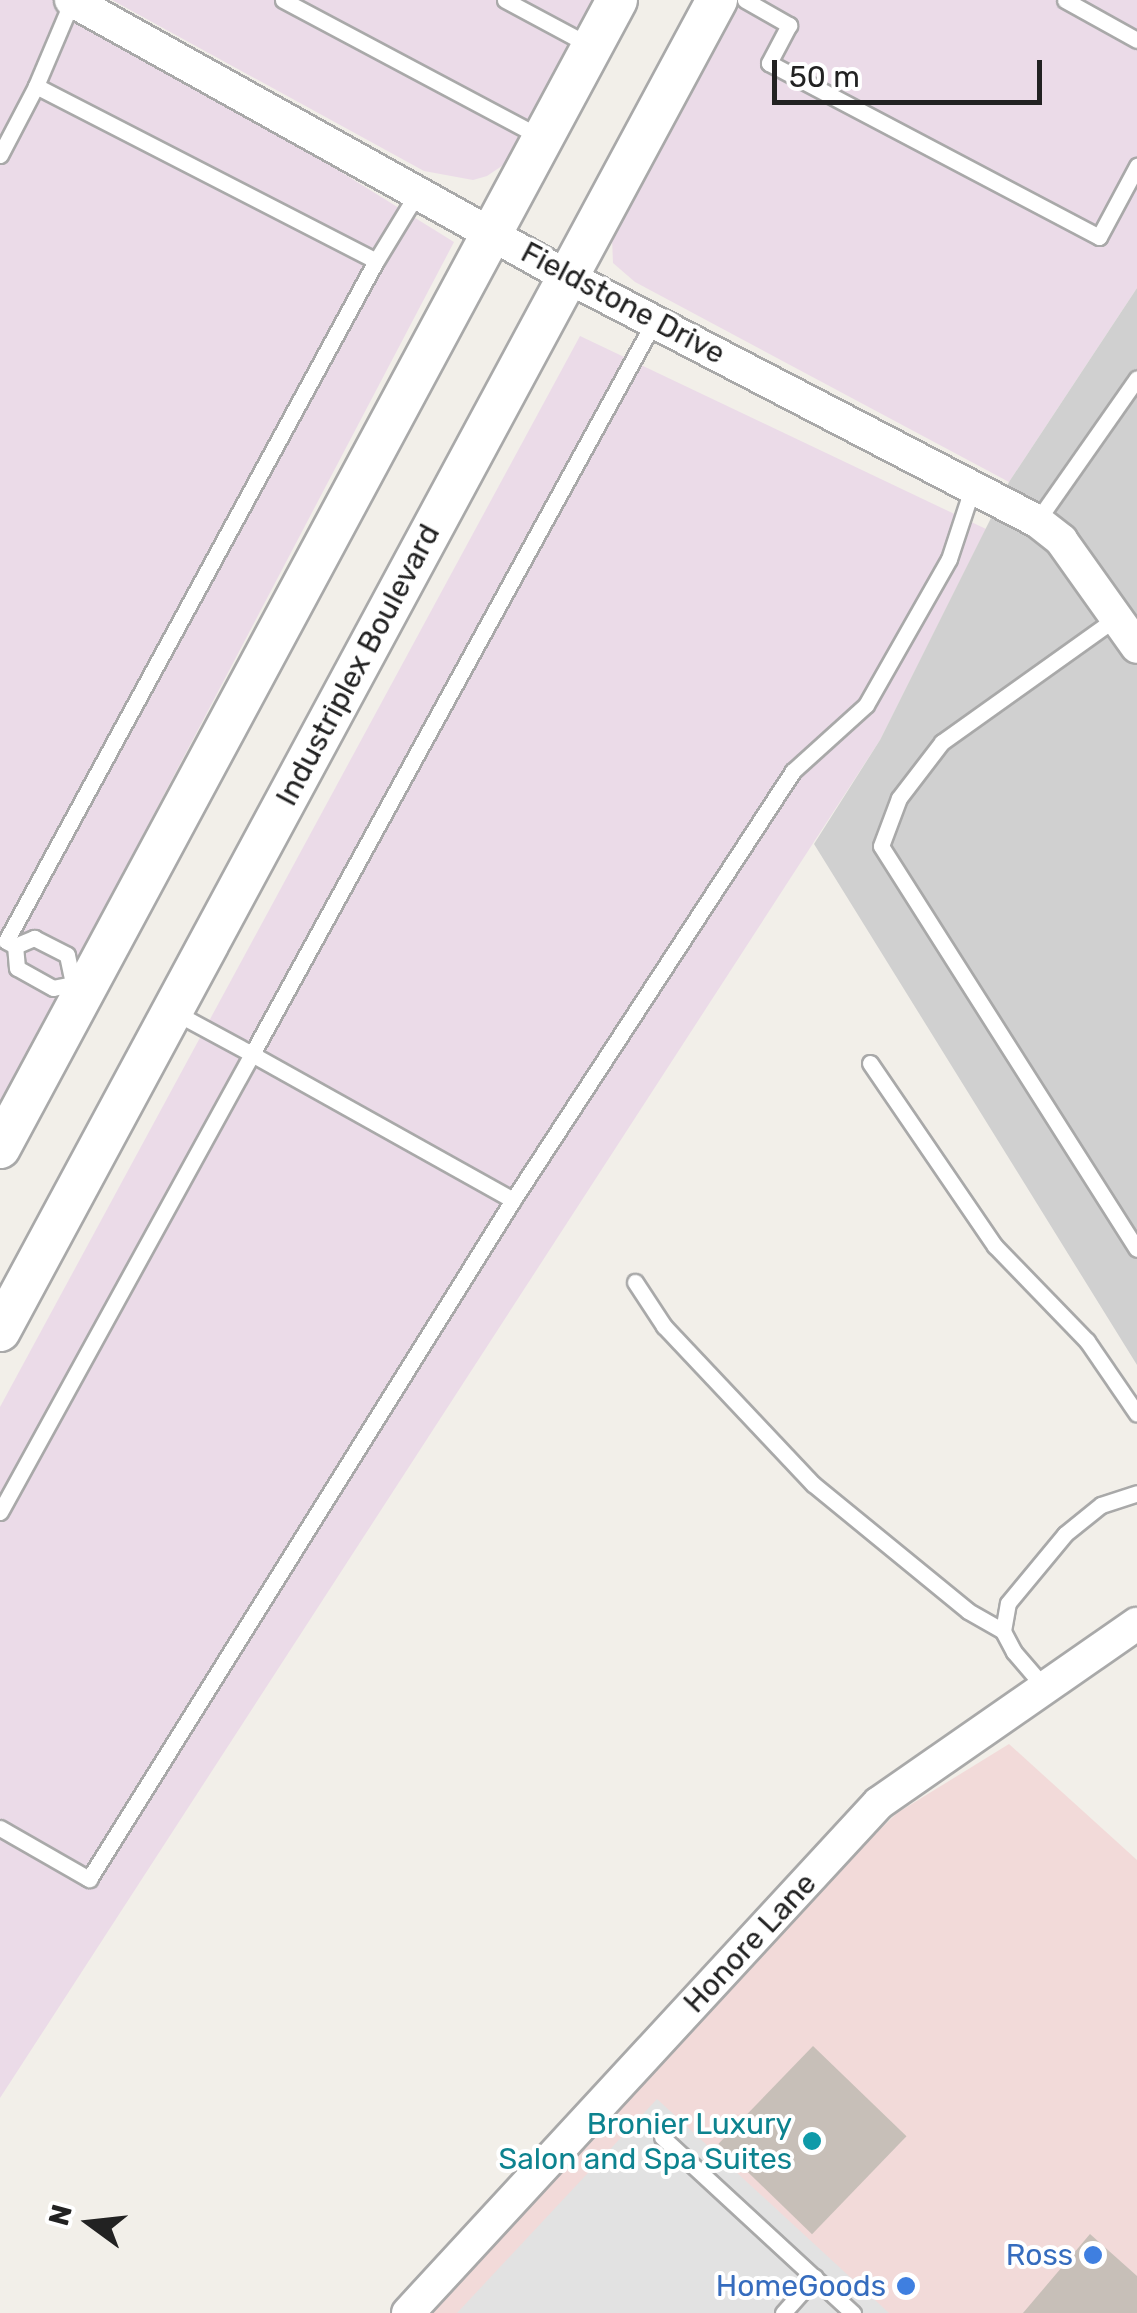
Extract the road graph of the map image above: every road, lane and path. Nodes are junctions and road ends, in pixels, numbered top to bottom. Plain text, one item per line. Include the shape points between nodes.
1 (72, 0) edge
2 (283, 0) edge
3 (505, 0) edge
4 (617, 0) edge
5 (717, 0) edge
6 (745, 0) edge
7 (1065, 0) edge
8 (1137, 40) edge
9 (592, 46) junction
10 (36, 86) junction
11 (543, 138) junction
12 (0, 154) edge
13 (1137, 166) edge
14 (418, 192) junction
15 (492, 232) junction
16 (376, 261) junction
17 (568, 277) junction
18 (655, 320) junction
19 (1137, 378) edge
20 (973, 486) junction
21 (1037, 522) junction
22 (1116, 618) junction
23 (1137, 647) edge
24 (7, 941) edge
25 (78, 987) junction
26 (172, 1012) junction
27 (252, 1054) junction
28 (870, 1063) dead end
29 (0, 1148) edge
30 (513, 1200) junction
31 (1137, 1248) edge
32 (634, 1282) dead end
33 (0, 1331) edge
34 (1137, 1414) edge
35 (1137, 1492) edge
36 (0, 1512) edge
37 (1137, 1624) edge
38 (1003, 1631) junction
39 (1045, 1688) junction
40 (0, 1828) edge
41 (662, 2136) dead end
42 (815, 2277) junction
43 (408, 2313) edge
44 (782, 2313) edge
45 (853, 2313) edge

1 - 10 lane
1 - 14 street, Fieldstone Drive
2 - 11 lane
3 - 9 lane
4 - 9 street
5 - 17 street, Industriplex Boulevard
6 - 13 lane via 790,24 768,63 1099,237
7 - 8 lane
9 - 11 street
10 - 12 lane
10 - 16 lane
11 - 15 street
14 - 15 street, Fieldstone Drive
14 - 16 lane
15 - 17 street, Fieldstone Drive
15 - 25 street
16 - 24 lane
17 - 18 street, Fieldstone Drive
17 - 26 street, Industriplex Boulevard
18 - 20 street, Fieldstone Drive
18 - 27 lane
19 - 21 lane
20 - 21 street, Fieldstone Drive
20 - 30 lane via 949,559 866,706 793,771
21 - 22 street, Fieldstone Drive via 1062,540
22 - 23 street, Fieldstone Drive
22 - 31 lane via 942,742 899,798 880,846
24 - 25 lane via 17,968 54,988
24 - 25 lane via 34,938 66,955
25 - 29 street
26 - 27 lane
26 - 33 street, Industriplex Boulevard
27 - 30 lane
27 - 36 lane
28 - 34 lane via 995,1246 1088,1341
30 - 40 lane via 89,1879
32 - 38 lane via 664,1326 813,1484 968,1612
35 - 38 lane via 1100,1505 1065,1534 1008,1603
37 - 39 street, Honore Lane
38 - 39 lane
39 - 43 street, Honore Lane via 879,1803
41 - 42 lane
42 - 44 lane
42 - 45 lane

